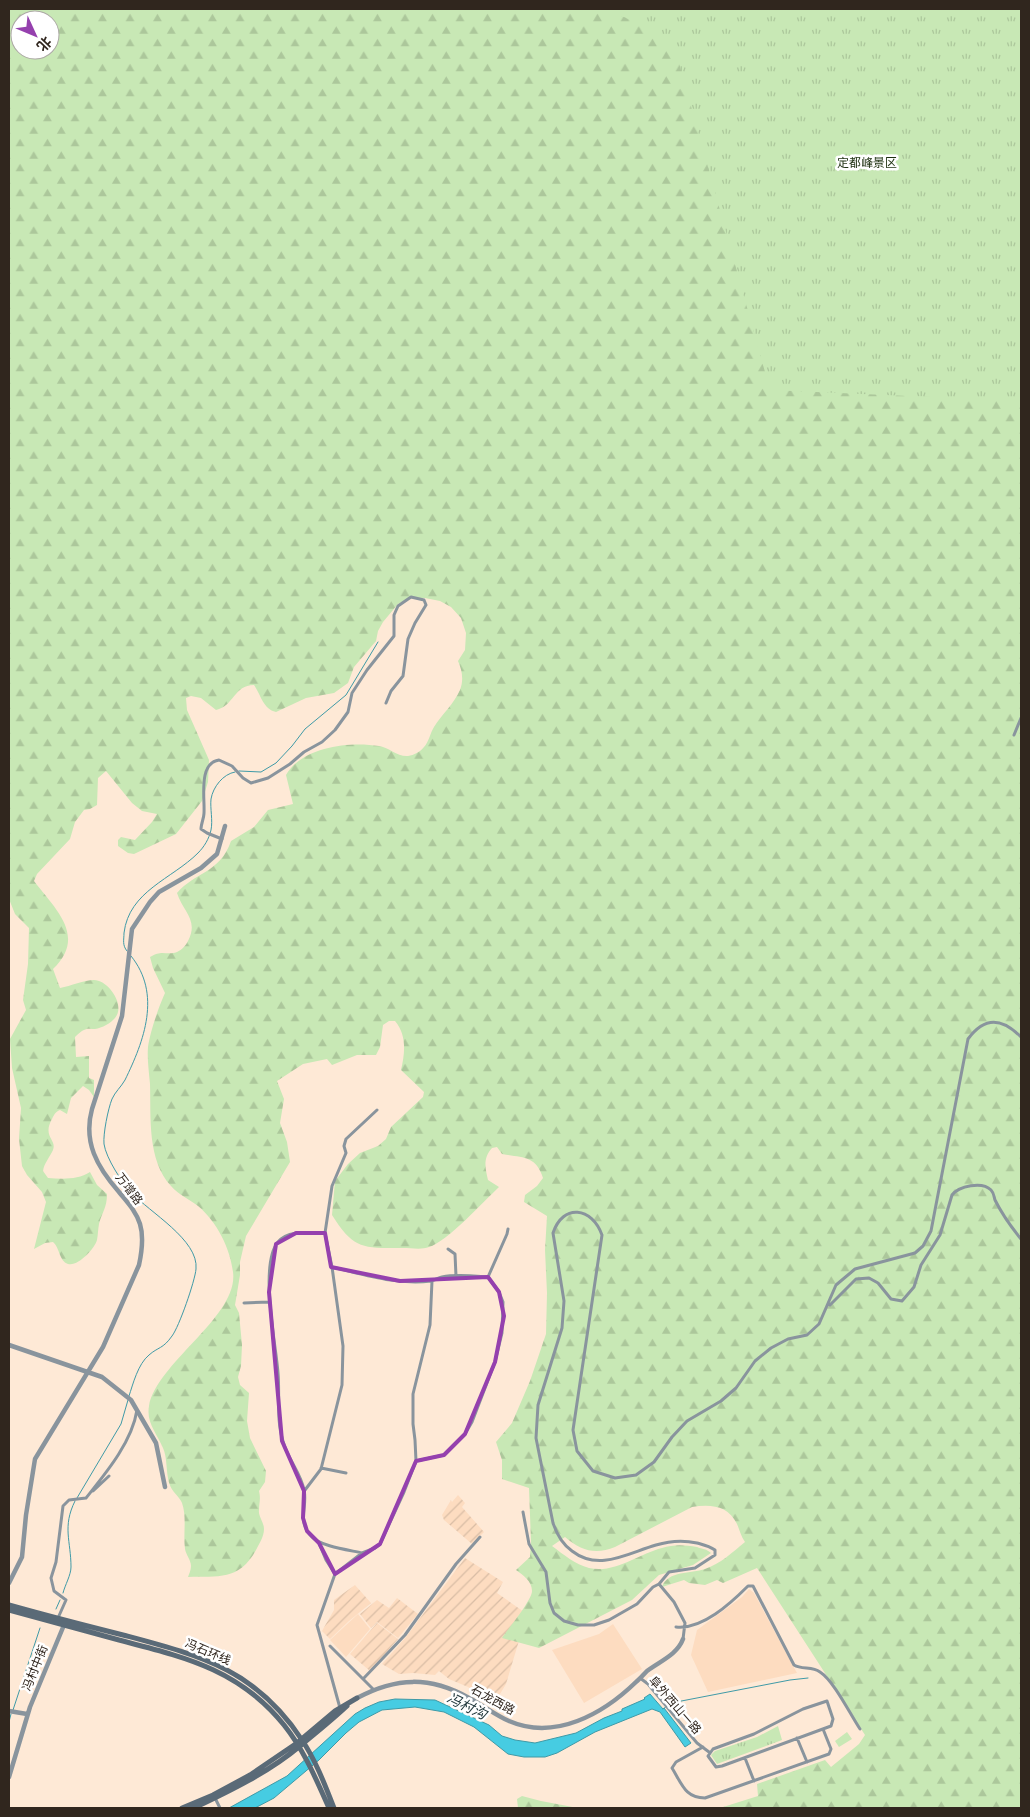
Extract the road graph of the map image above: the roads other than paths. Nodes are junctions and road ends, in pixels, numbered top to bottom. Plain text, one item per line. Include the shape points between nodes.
1 (386, 703) dead end
2 (1021, 718) edge
3 (1014, 735) dead end
4 (225, 826) dead end
5 (222, 839) junction
6 (1021, 1037) edge
7 (376, 1110) dead end
8 (508, 1229) dead end
9 (325, 1233) junction
10 (1021, 1240) edge
11 (448, 1249) dead end
12 (332, 1267) junction
13 (456, 1276) junction
14 (488, 1277) junction
15 (432, 1281) junction
16 (270, 1302) junction
17 (244, 1303) dead end
18 (827, 1307) junction
19 (9, 1345) edge
20 (88, 1373) junction
21 (135, 1407) junction
22 (416, 1461) junction
23 (321, 1468) junction
24 (346, 1473) dead end
25 (109, 1476) dead end
26 (165, 1487) dead end
27 (304, 1491) junction
28 (89, 1494) junction
29 (523, 1512) dead end
30 (480, 1537) dead end
31 (319, 1543) junction
32 (362, 1553) junction
33 (336, 1574) junction
34 (9, 1584) edge
35 (659, 1584) junction
36 (9, 1605) edge
37 (9, 1610) edge
38 (58, 1619) junction
39 (64, 1625) junction
40 (676, 1627) dead end
41 (685, 1627) junction
42 (683, 1639) joint
43 (330, 1646) dead end
44 (640, 1678) junction
45 (363, 1679) junction
46 (373, 1689) junction
47 (357, 1698) junction
48 (340, 1708) junction
49 (9, 1711) edge
50 (27, 1714) junction
51 (823, 1729) junction
52 (860, 1729) dead end
53 (797, 1738) junction
54 (300, 1743) junction
55 (702, 1747) junction
56 (709, 1752) junction
57 (745, 1758) junction
58 (807, 1762) junction
59 (315, 1769) junction
60 (9, 1777) edge
61 (754, 1781) junction
62 (214, 1796) junction
63 (220, 1807) edge
64 (182, 1808) edge
65 (194, 1808) edge
66 (329, 1808) edge
67 (334, 1808) edge

1 - 5 street via 403,676 408,639 426,606 424,600 410,597 398,606 394,615 394,636 352,693 348,712 322,742 268,778 251,783 228,763 213,762 205,772 201,829
2 - 3 street
4 - 5 street, 万增路
5 - 20 street, 万增路 via 217,854 201,868 159,892 132,929 122,1016 90,1115 88,1136 98,1163 140,1222 142,1253 103,1347
6 - 18 street via 1002,1023 989,1022 977,1028 968,1039 931,1231 923,1246 915,1253 854,1269 836,1285
7 - 9 street via 346,1139 346,1153 332,1186
8 - 14 street
9 - 12 street
9 - 16 street via 296,1233 276,1244 271,1264
10 - 18 street via 992,1191 986,1186 964,1187 952,1195 940,1235 921,1265 914,1287 902,1301 891,1299 878,1282 869,1278 856,1279
11 - 13 street via 454,1254
12 - 15 street via 380,1279
12 - 23 street via 343,1367 339,1401
13 - 14 street
13 - 15 street
14 - 22 street via 503,1302 502,1333 495,1362 472,1422 444,1455
15 - 22 street via 430,1325 413,1394
16 - 17 street
16 - 27 street via 282,1441
18 - 35 street via 819,1324 807,1335 788,1339 771,1348 755,1361 736,1388 687,1421 654,1462 636,1475 615,1478 593,1471 577,1451 573,1430 602,1235 600,1227 590,1216 582,1213 562,1216 556,1223 553,1233 564,1301 562,1328 538,1405 536,1438 553,1524 557,1535 569,1549 592,1560 611,1560 657,1544 680,1541 715,1550 715,1555 695,1568 669,1572
19 - 20 street
20 - 21 street via 102,1377
20 - 34 street, 万增路 via 35,1460 22,1557
21 - 26 street via 156,1442
21 - 28 street via 134,1424
22 - 32 street via 383,1540 375,1548
23 - 24 street
23 - 27 street
25 - 28 street
27 - 31 street via 302,1518 307,1531
28 - 38 street via 80,1500 69,1500 62,1506 56,1562 51,1578 54,1591 66,1600
29 - 35 street via 529,1544 546,1572 550,1603 564,1621 594,1625 609,1620 637,1604
30 - 45 street via 456,1564 405,1635
31 - 32 street
31 - 33 street
32 - 33 street
33 - 48 street via 317,1625
35 - 41 street via 674,1602
36 - 38 main road, 冯石环线
37 - 39 main road, 冯石环线
38 - 54 main road, 冯石环线 via 181,1651 216,1664 262,1694 281,1714
39 - 50 street, 冯村中街
39 - 54 main road, 冯石环线 via 188,1658 216,1670 259,1699
40 - 41 street
41 - 42 street
41 - 52 street via 710,1619 748,1586 753,1586 794,1665 823,1674
42 - 44 street, 石龙西路 via 680,1648
43 - 45 street
44 - 46 street, 石龙西路 via 626,1692 591,1715 568,1725 548,1728 509,1721 468,1697 437,1684 408,1681
44 - 55 street, 阜外西山一路
45 - 46 street
46 - 47 street, 石龙西路
47 - 48 main road, 石龙西路
47 - 54 main road, 石龙西路
48 - 54 main road, 石龙西路
49 - 50 street
50 - 60 street, 冯村中街
51 - 53 street
51 - 56 street via 832,1724 833,1719 827,1701
51 - 58 street via 830,1749 828,1754
53 - 57 street
53 - 58 street
54 - 59 main road, 冯石环线 via 304,1756
54 - 59 main road, 冯石环线 via 309,1752
54 - 62 main road, 石龙西路
55 - 56 street, 阜外西山一路
55 - 61 street via 676,1762 672,1768 691,1797 705,1798
56 - 57 street, 阜外西山一路 via 710,1761 716,1767
57 - 61 street
58 - 61 street
59 - 66 main road, 冯石环线
59 - 67 main road, 冯石环线
62 - 63 street
62 - 64 main road, 石龙西路
62 - 65 main road, 石龙西路

